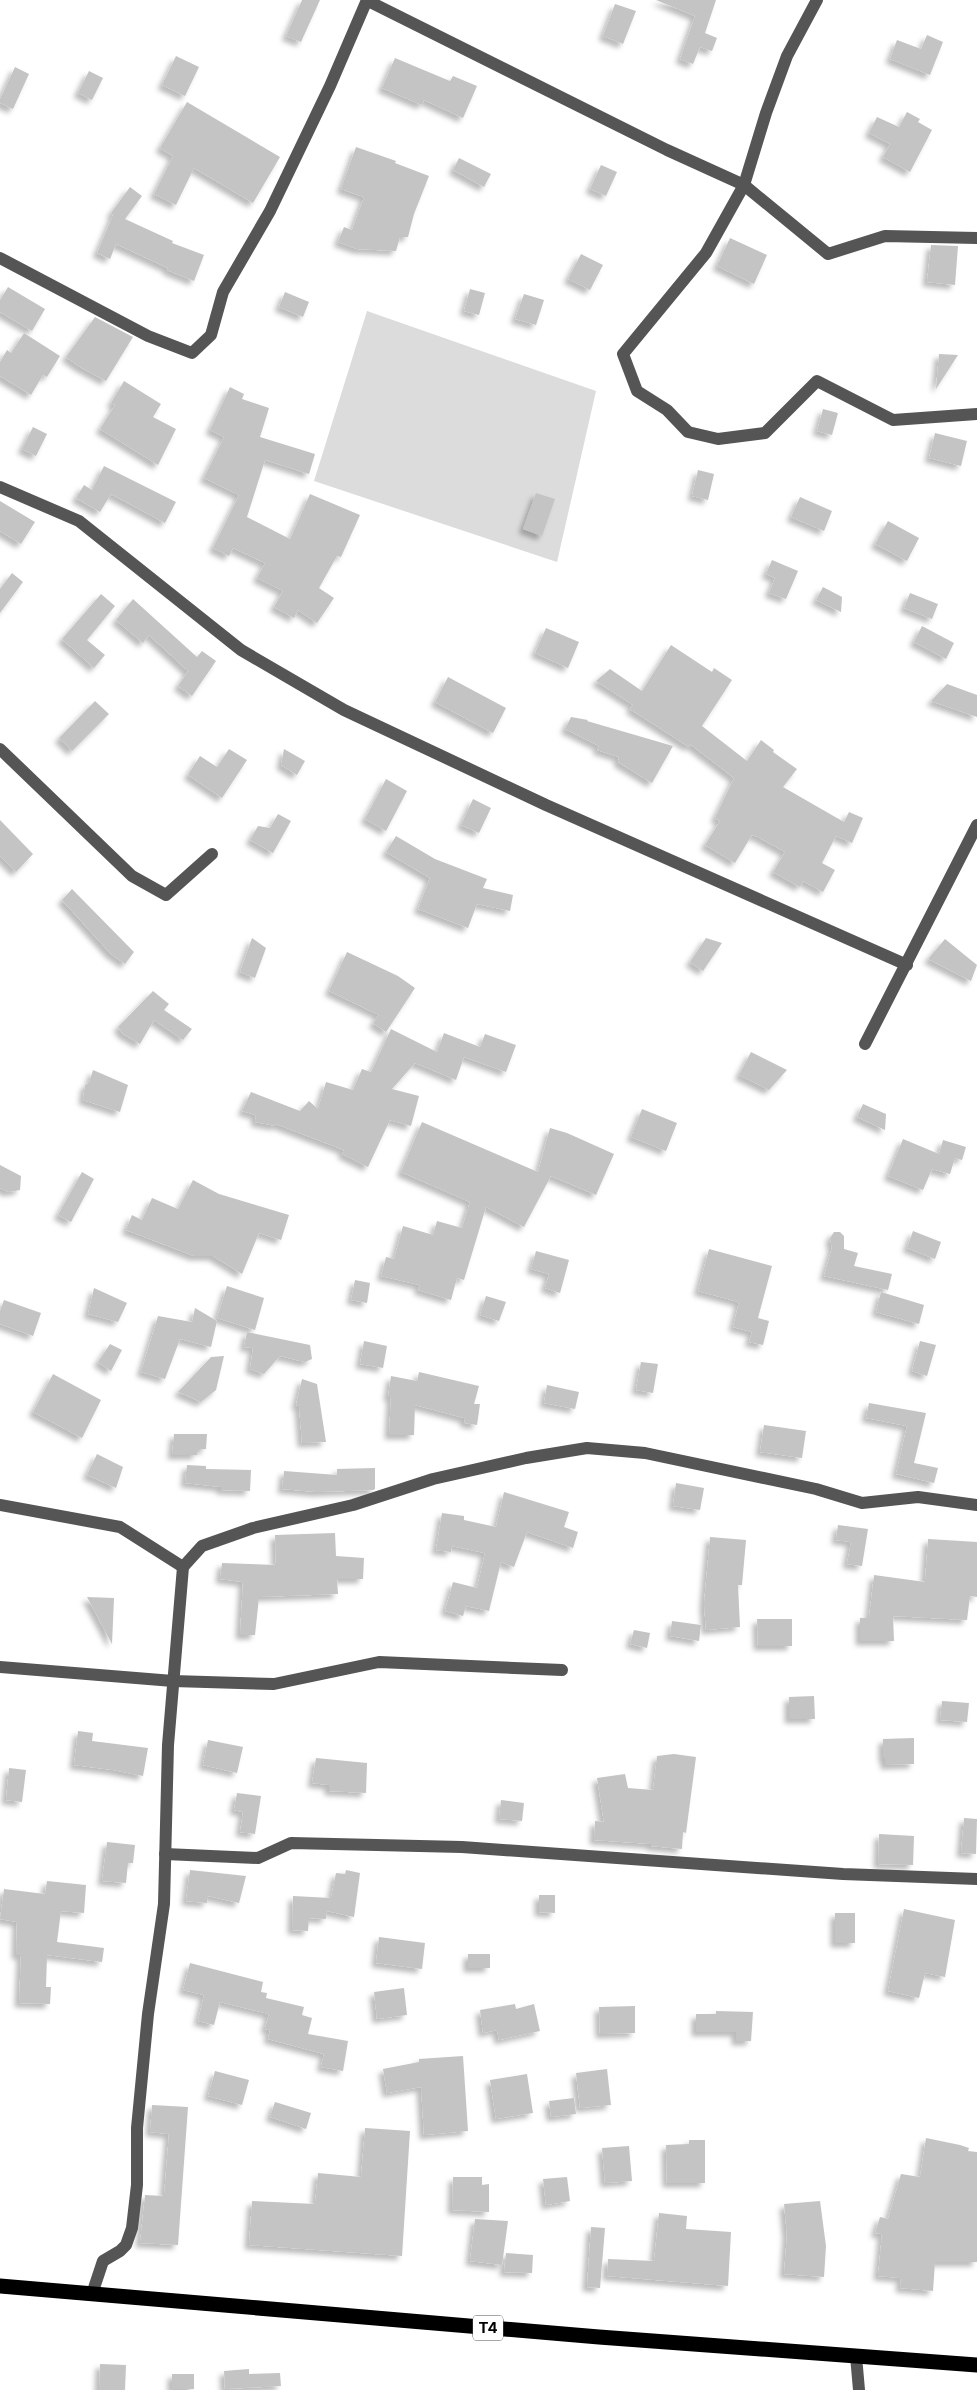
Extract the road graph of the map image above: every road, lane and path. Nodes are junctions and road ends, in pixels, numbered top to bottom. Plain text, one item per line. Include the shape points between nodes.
1 (367, 0) edge
2 (817, 0) edge
3 (744, 185) junction
4 (977, 238) edge
5 (0, 258) edge
6 (977, 414) edge
7 (0, 487) edge
8 (0, 749) edge
9 (977, 825) edge
10 (212, 854) dead end
11 (907, 965) junction
12 (865, 1044) dead end
13 (0, 1505) edge
14 (977, 1505) edge
15 (183, 1567) junction
16 (0, 1667) edge
17 (562, 1670) dead end
18 (173, 1681) junction
19 (165, 1854) junction
20 (977, 1879) edge
21 (0, 2286) edge
22 (92, 2294) junction
23 (856, 2356) junction
24 (977, 2365) edge
25 (859, 2390) edge

1 - 3 street via 667,150
1 - 5 street via 270,211 223,292 211,336 192,353 148,336
2 - 3 street via 787,56
3 - 4 street via 828,254 885,236
3 - 6 street via 706,253 623,354 637,391 666,410 688,432 718,439 765,433 817,381 893,420
7 - 11 street via 78,521 241,650 344,710 546,805
8 - 10 street via 132,876 166,894
9 - 11 street
11 - 12 street
13 - 15 street via 120,1527
14 - 15 street via 918,1497 862,1503 816,1489 645,1453 587,1448 433,1479 354,1505 253,1528 202,1546
15 - 18 street
16 - 18 street
17 - 18 street via 379,1662 274,1684
18 - 19 street
19 - 20 street via 258,1858 291,1843 462,1847 843,1874
19 - 22 street via 164,1904 148,2014 137,2128 137,2185 132,2228 126,2245 103,2261
21 - 22 highway, T4
22 - 23 highway, T4
23 - 24 highway, T4
23 - 25 street

